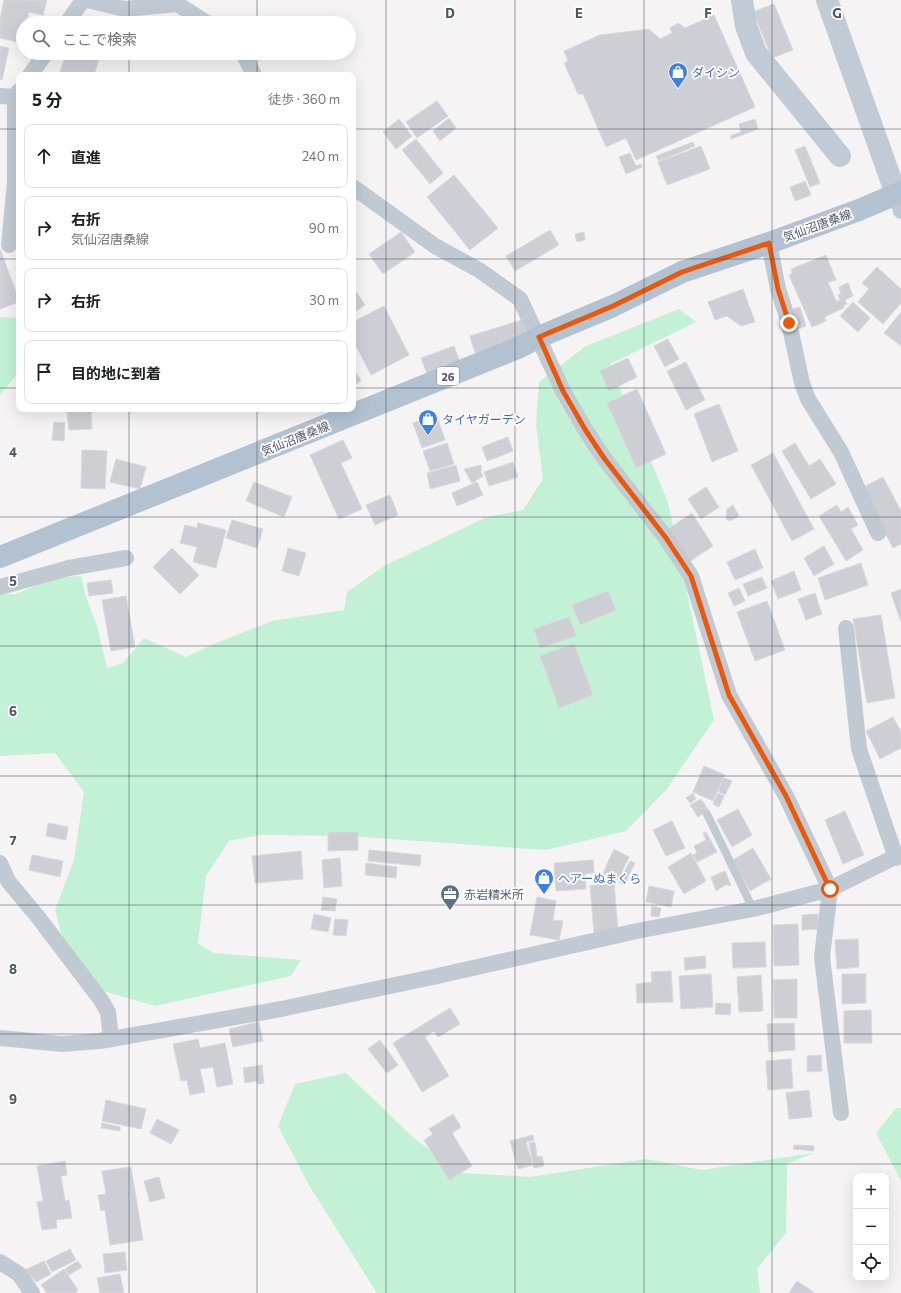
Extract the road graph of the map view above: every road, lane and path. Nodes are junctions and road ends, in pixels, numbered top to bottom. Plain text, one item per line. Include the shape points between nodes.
1 (83, 0) edge
2 (88, 0) edge
3 (742, 0) edge
4 (827, 0) edge
5 (174, 2) edge
6 (72, 16) edge
7 (196, 16) edge
8 (41, 60) edge
9 (246, 60) edge
10 (32, 72) edge
11 (252, 72) edge
12 (11, 95) edge
13 (840, 156) dead end
14 (16, 168) edge
15 (356, 190) edge
16 (16, 191) edge
17 (899, 199) edge
18 (769, 243) junction
19 (9, 245) dead end
20 (539, 337) junction
21 (878, 533) dead end
22 (0, 557) edge
23 (126, 558) dead end
24 (0, 587) edge
25 (846, 628) dead end
26 (707, 814) dead end
27 (898, 856) edge
28 (0, 863) edge
29 (830, 889) junction
30 (753, 909) junction
31 (0, 1038) edge
32 (111, 1039) junction
33 (841, 1113) dead end
34 (0, 1262) edge
35 (32, 1293) edge

1 - 6 street
2 - 5 street via 125,9
3 - 13 street via 746,26 756,53
4 - 17 street
5 - 7 street
8 - 10 street
9 - 11 street
12 - 14 street
15 - 20 street via 435,246 479,270 520,299
16 - 19 street
17 - 18 main road, 気仙沼唐桑線 / 26 via 860,210
18 - 20 main road, 気仙沼唐桑線 / 26 via 682,272 613,306
18 - 21 street via 778,289 808,399 841,452
20 - 22 main road, 気仙沼唐桑線 / 26 via 520,348
20 - 29 street via 563,391 586,431 666,538 691,576 729,695 786,796
23 - 24 street via 69,568
25 - 27 street via 859,749
26 - 30 lane
27 - 29 street
28 - 32 street via 8,881 101,1000 108,1012
29 - 30 street
29 - 33 street via 822,957
30 - 32 street via 637,931 281,1009
31 - 32 street via 62,1044
34 - 35 street via 19,1274

